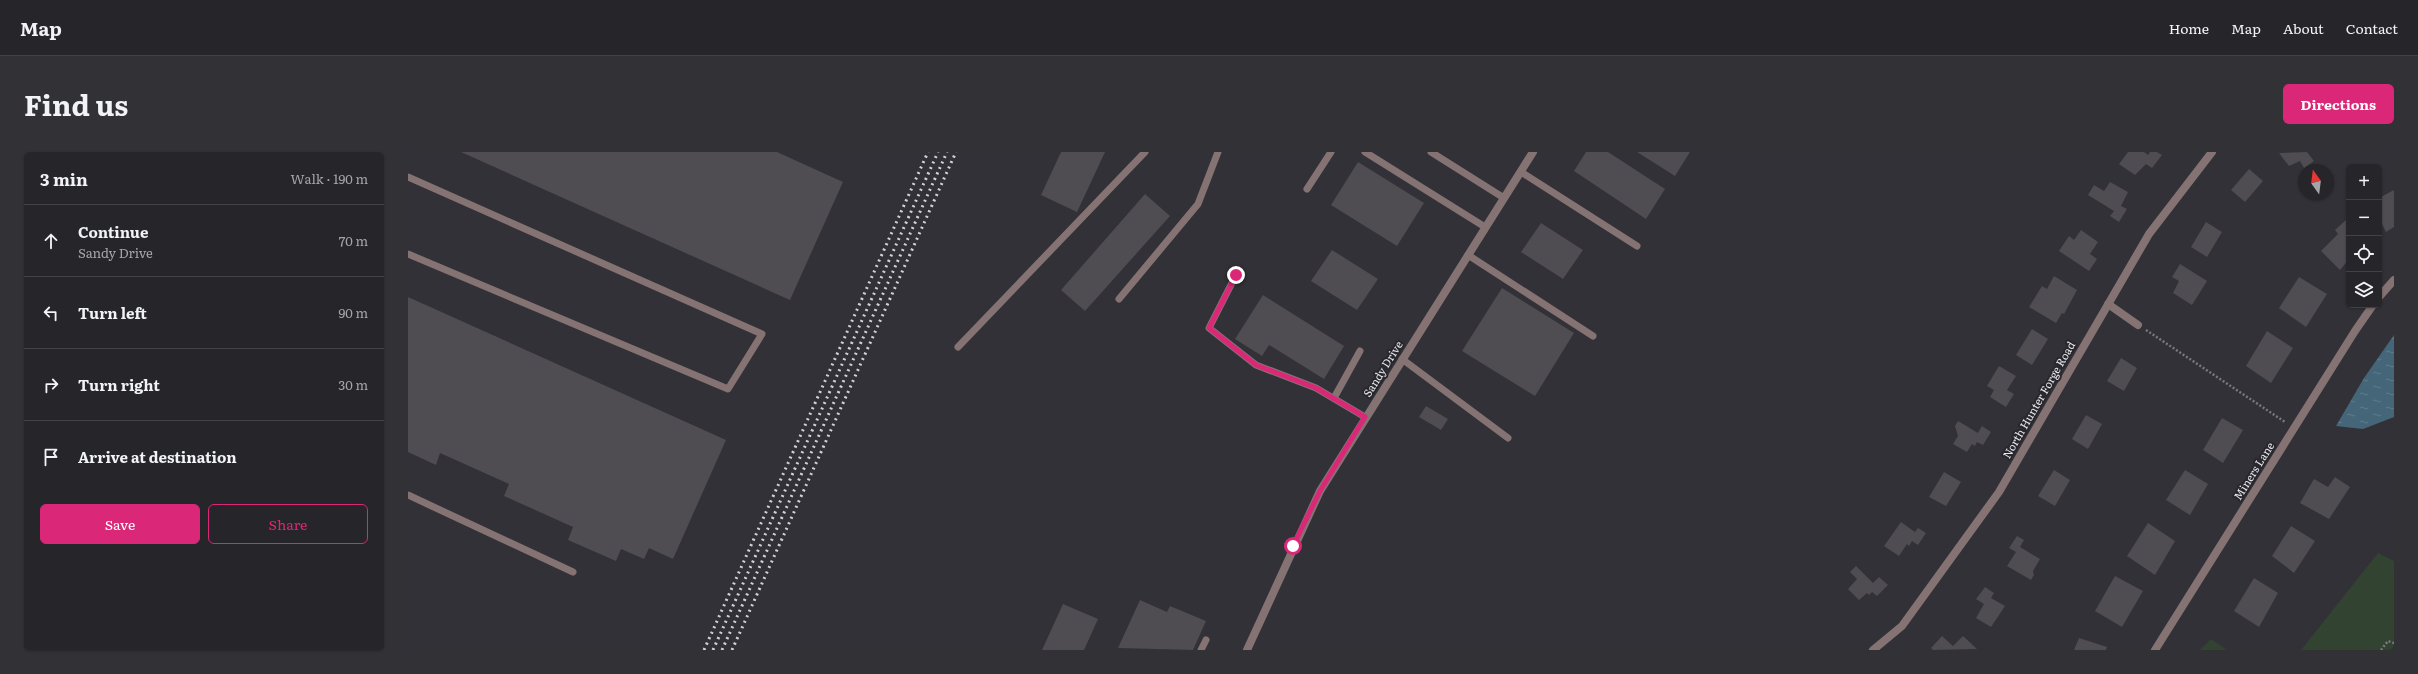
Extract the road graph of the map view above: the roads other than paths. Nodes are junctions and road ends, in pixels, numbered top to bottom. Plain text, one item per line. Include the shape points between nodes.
1 (1145, 152) edge
2 (1218, 152) edge
3 (1331, 152) edge
4 (1365, 152) edge
5 (1431, 152) edge
6 (1533, 152) edge
7 (2212, 152) edge
8 (1521, 172) junction
9 (408, 177) edge
10 (1307, 189) dead end
11 (1504, 198) junction
12 (1485, 227) junction
13 (1637, 246) dead end
14 (408, 254) edge
15 (1468, 255) junction
16 (1236, 275) dead end
17 (2394, 280) edge
18 (2382, 294) edge
19 (1119, 299) dead end
20 (2108, 304) junction
21 (2371, 308) edge
22 (2138, 325) road end
23 (1593, 336) dead end
24 (958, 347) dead end
25 (1360, 351) dead end
26 (1402, 359) junction
27 (1334, 398) junction
28 (1365, 417) junction
29 (1508, 438) dead end
30 (408, 495) edge
31 (573, 572) dead end
32 (1206, 640) dead end
33 (1201, 650) edge
34 (1247, 650) edge
35 (1874, 650) edge
36 (2155, 650) edge

1 - 24 lane
2 - 19 lane via 1198,204
3 - 10 lane
4 - 12 lane
5 - 11 lane
6 - 8 street, Sandy Drive
7 - 20 street, North Hunter Forge Road via 2149,234
8 - 11 street, Sandy Drive
8 - 13 lane
9 - 14 lane via 762,334 728,389
11 - 12 street, Sandy Drive
12 - 15 street, Sandy Drive
15 - 23 lane
15 - 26 street, Sandy Drive
16 - 27 lane via 1209,328 1256,365 1316,388
17 - 18 street
20 - 22 street
20 - 35 street, North Hunter Forge Road via 1999,492 1902,626
21 - 36 street, Miners Lane
25 - 27 lane
26 - 28 street, Sandy Drive
26 - 29 lane
27 - 28 lane
28 - 34 street, Sandy Drive via 1320,491
30 - 31 lane
32 - 33 lane

